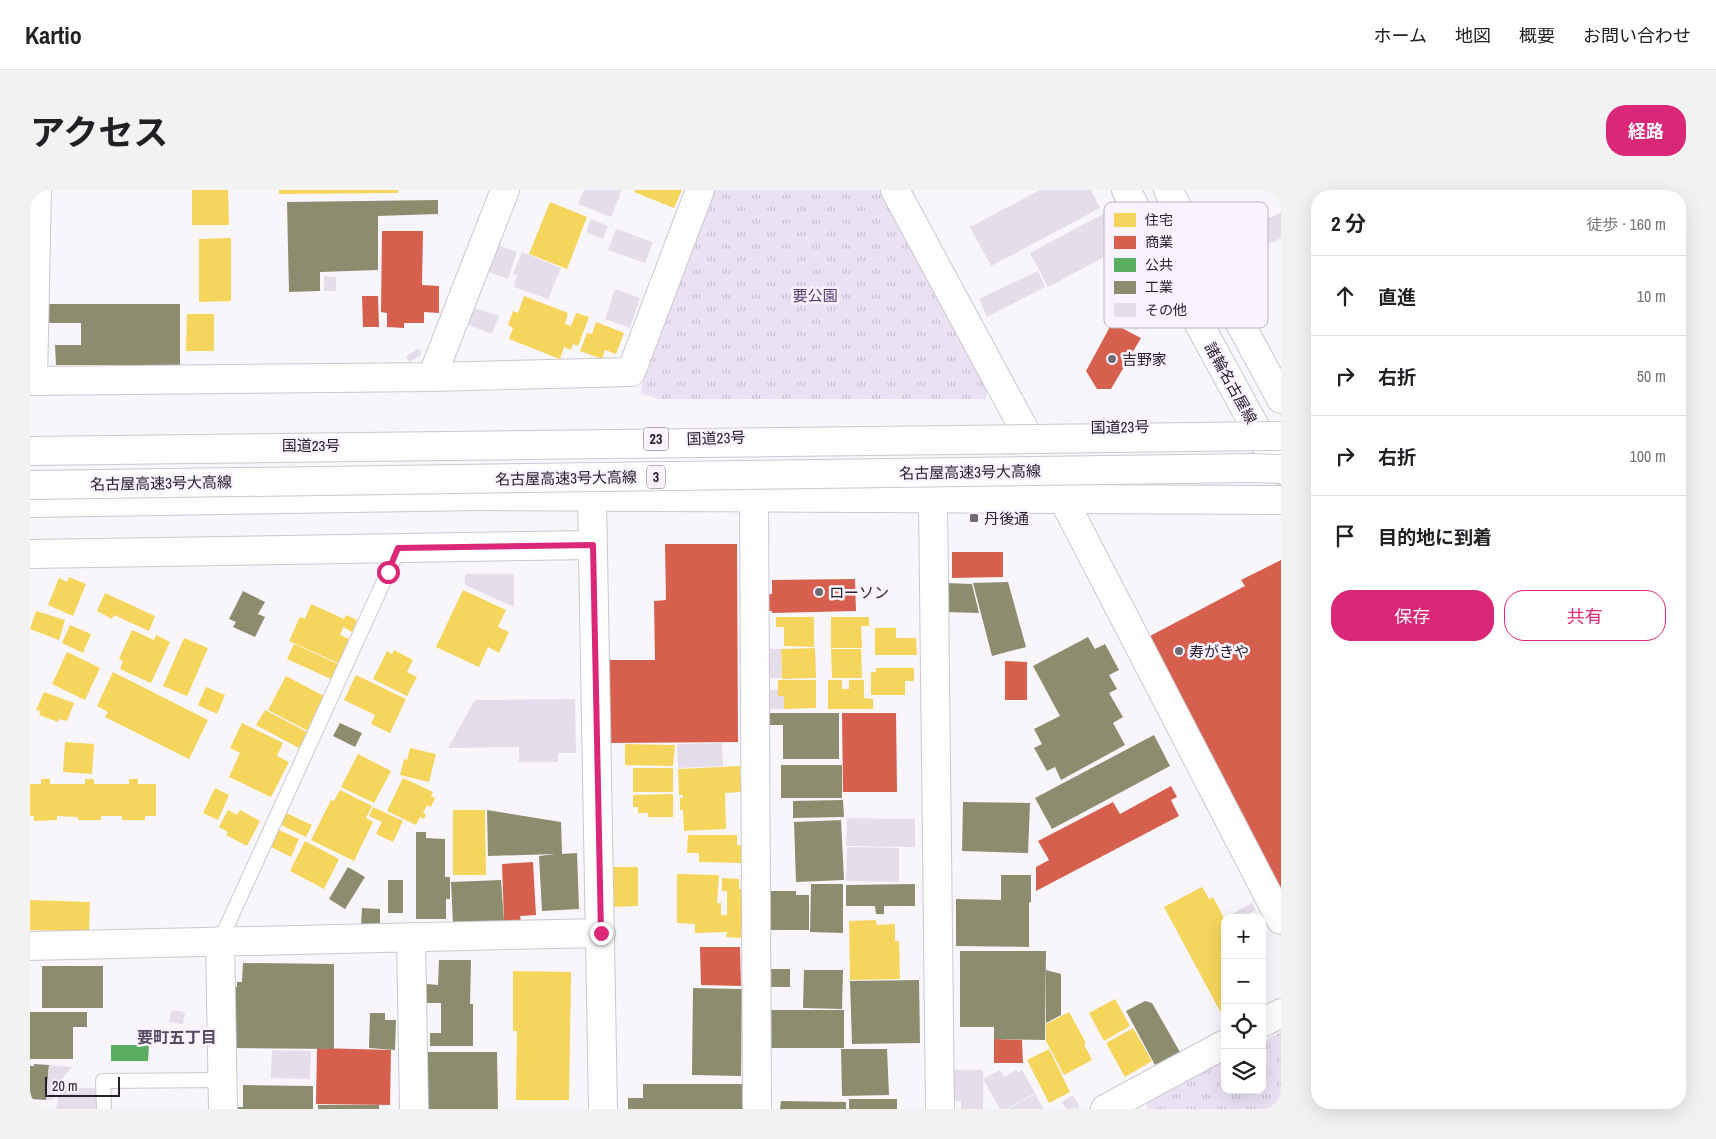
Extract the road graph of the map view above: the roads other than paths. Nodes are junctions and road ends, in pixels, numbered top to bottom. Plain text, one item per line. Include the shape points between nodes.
1 (36, 190) edge
2 (505, 190) edge
3 (700, 190) edge
4 (895, 190) edge
5 (1126, 190) edge
6 (1168, 190) edge
7 (1133, 202) edge
8 (1174, 202) edge
9 (1201, 328) edge
10 (1243, 328) edge
11 (432, 376) junction
12 (32, 381) edge
13 (1281, 399) edge
14 (1253, 423) junction
15 (1281, 423) edge
16 (1024, 429) junction
17 (1281, 436) edge
18 (30, 446) edge
19 (30, 451) edge
20 (1281, 470) edge
21 (30, 485) edge
22 (592, 497) junction
23 (754, 497) junction
24 (933, 498) junction
25 (1063, 498) junction
26 (1281, 500) edge
27 (30, 503) edge
28 (593, 545) junction
29 (398, 548) junction
30 (30, 554) edge
31 (1281, 920) edge
32 (601, 933) junction
33 (411, 937) junction
34 (220, 942) junction
35 (30, 946) edge
36 (1281, 1013) edge
37 (1266, 1021) edge
38 (1221, 1046) edge
39 (223, 1080) junction
40 (1122, 1105) edge
41 (104, 1109) edge
42 (223, 1109) edge
43 (414, 1109) edge
44 (603, 1109) edge
45 (757, 1109) edge
46 (940, 1109) edge

1 - 12 main road
2 - 11 main road
3 - 11 main road via 631,372
4 - 16 main road
5 - 7 main road, 諸輪名古屋線
6 - 8 main road
9 - 14 main road, 諸輪名古屋線
10 - 13 main road
11 - 12 main road
14 - 15 main road, 国道23号 / 23
14 - 16 main road, 国道23号 / 23
14 - 20 main road, 諸輪名古屋線
16 - 18 main road, 国道23号 / 23 via 480,444
17 - 19 main road, 3, bridge
20 - 21 main road, 名古屋高速3号大高線 / 3, bridge
22 - 23 main road
22 - 27 main road
22 - 28 main road
23 - 24 main road
23 - 45 main road
24 - 25 main road
24 - 46 main road
25 - 26 main road
25 - 31 main road
28 - 29 main road
28 - 32 main road
29 - 30 main road
29 - 34 lane
32 - 33 main road
32 - 44 main road
33 - 34 main road
33 - 43 main road
34 - 35 main road
34 - 39 main road
36 - 37 main road
38 - 40 main road
39 - 41 lane via 103,1081
39 - 42 main road

